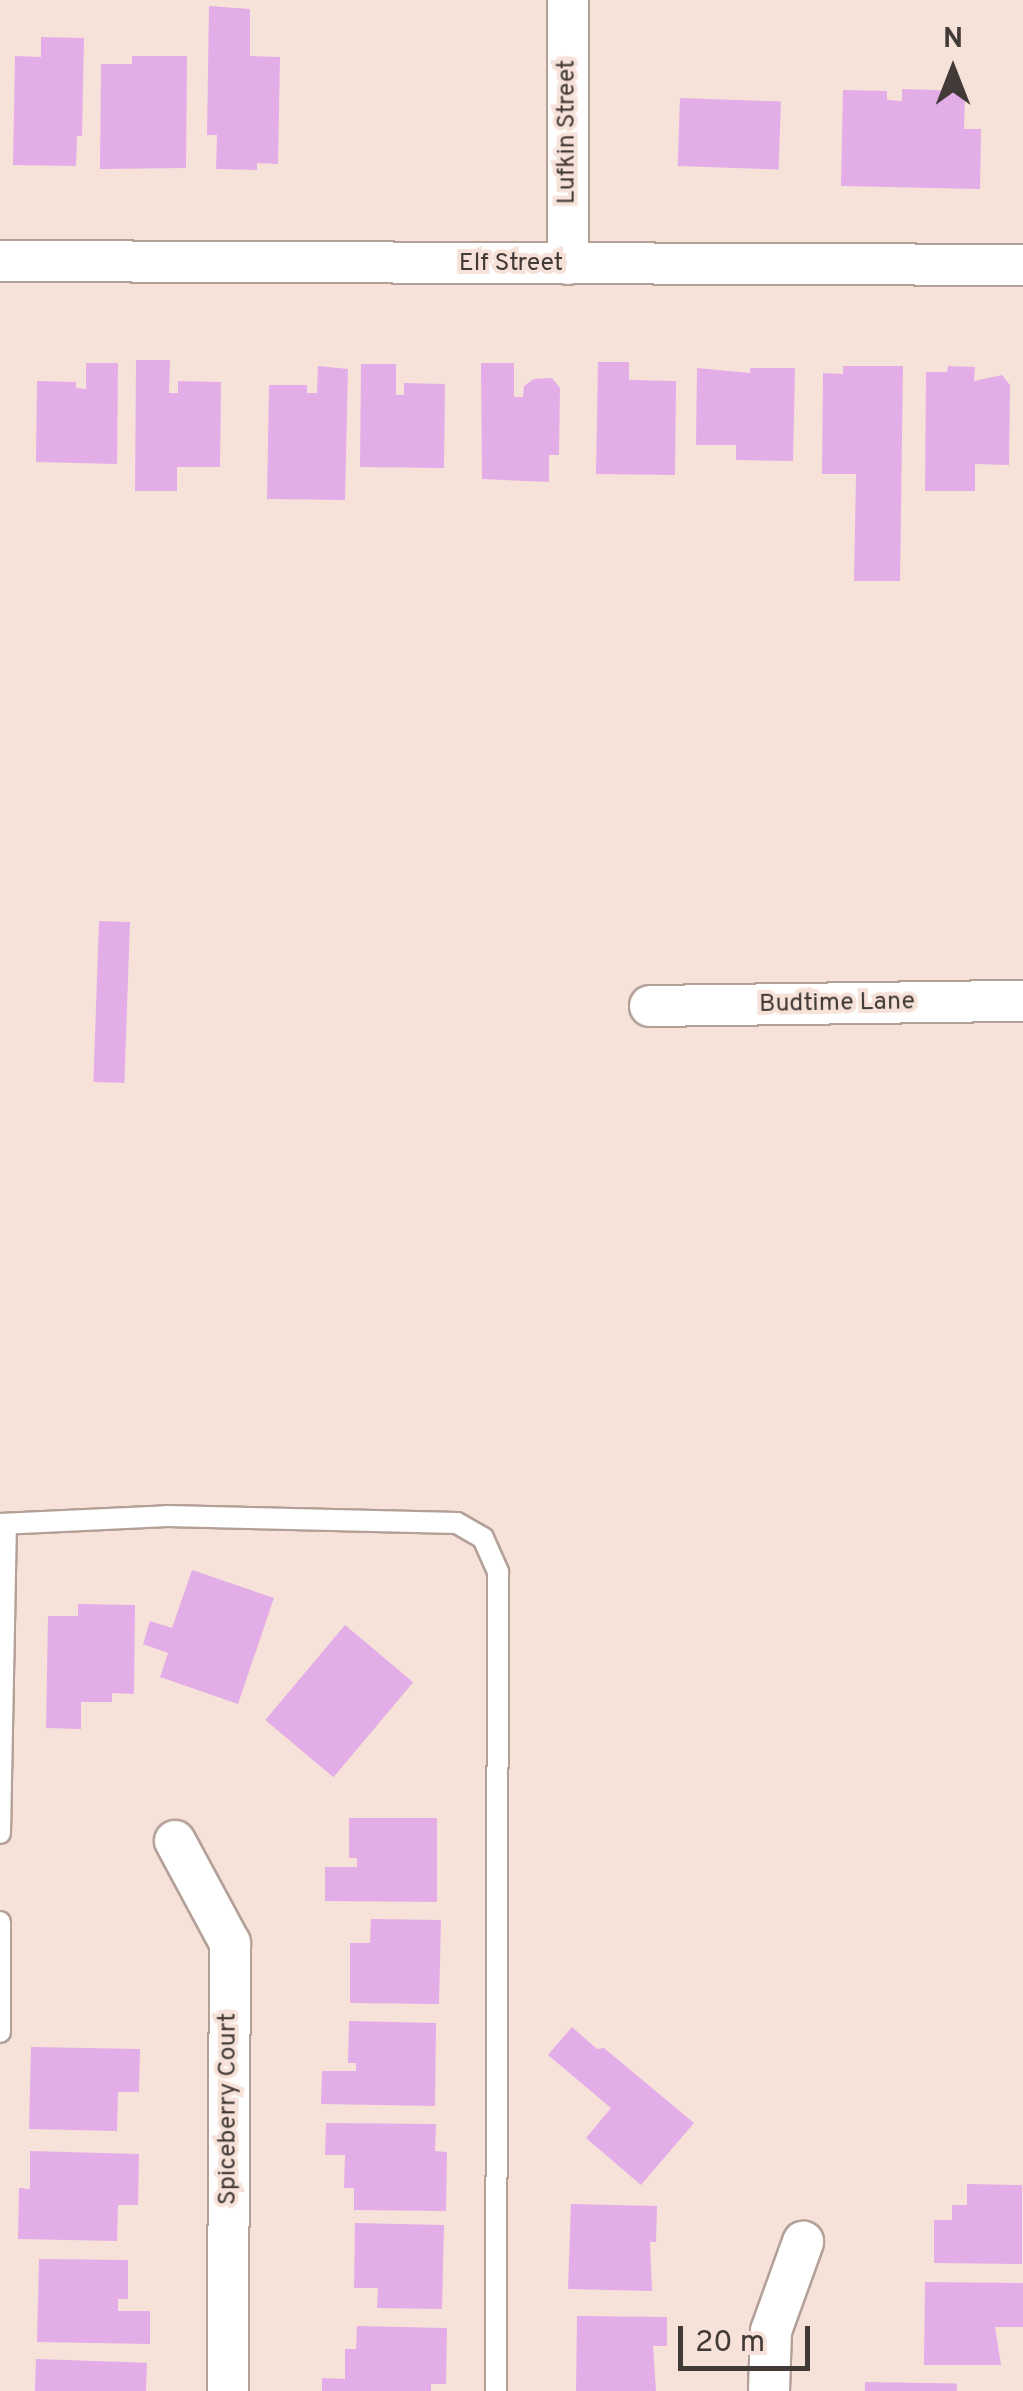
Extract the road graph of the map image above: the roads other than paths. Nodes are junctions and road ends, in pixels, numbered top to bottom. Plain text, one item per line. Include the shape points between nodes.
1 (568, 0) edge
2 (0, 261) edge
3 (568, 264) junction
4 (1023, 265) edge
5 (1023, 1001) edge
6 (650, 1006) dead end
7 (3, 1524) edge
8 (0, 1833) edge
9 (175, 1840) dead end
10 (0, 1922) edge
11 (0, 2032) edge
12 (803, 2242) dead end
13 (228, 2391) edge
14 (496, 2391) edge
15 (769, 2391) edge

1 - 3 street, Lufkin Street
2 - 3 street, Elf Street
3 - 4 street, Elf Street
5 - 6 street, Budtime Lane
7 - 8 lane
7 - 14 lane via 166,1516 458,1523 483,1538 498,1572
9 - 13 street, Spiceberry Court via 230,1943
10 - 11 lane
12 - 15 street via 772,2330

